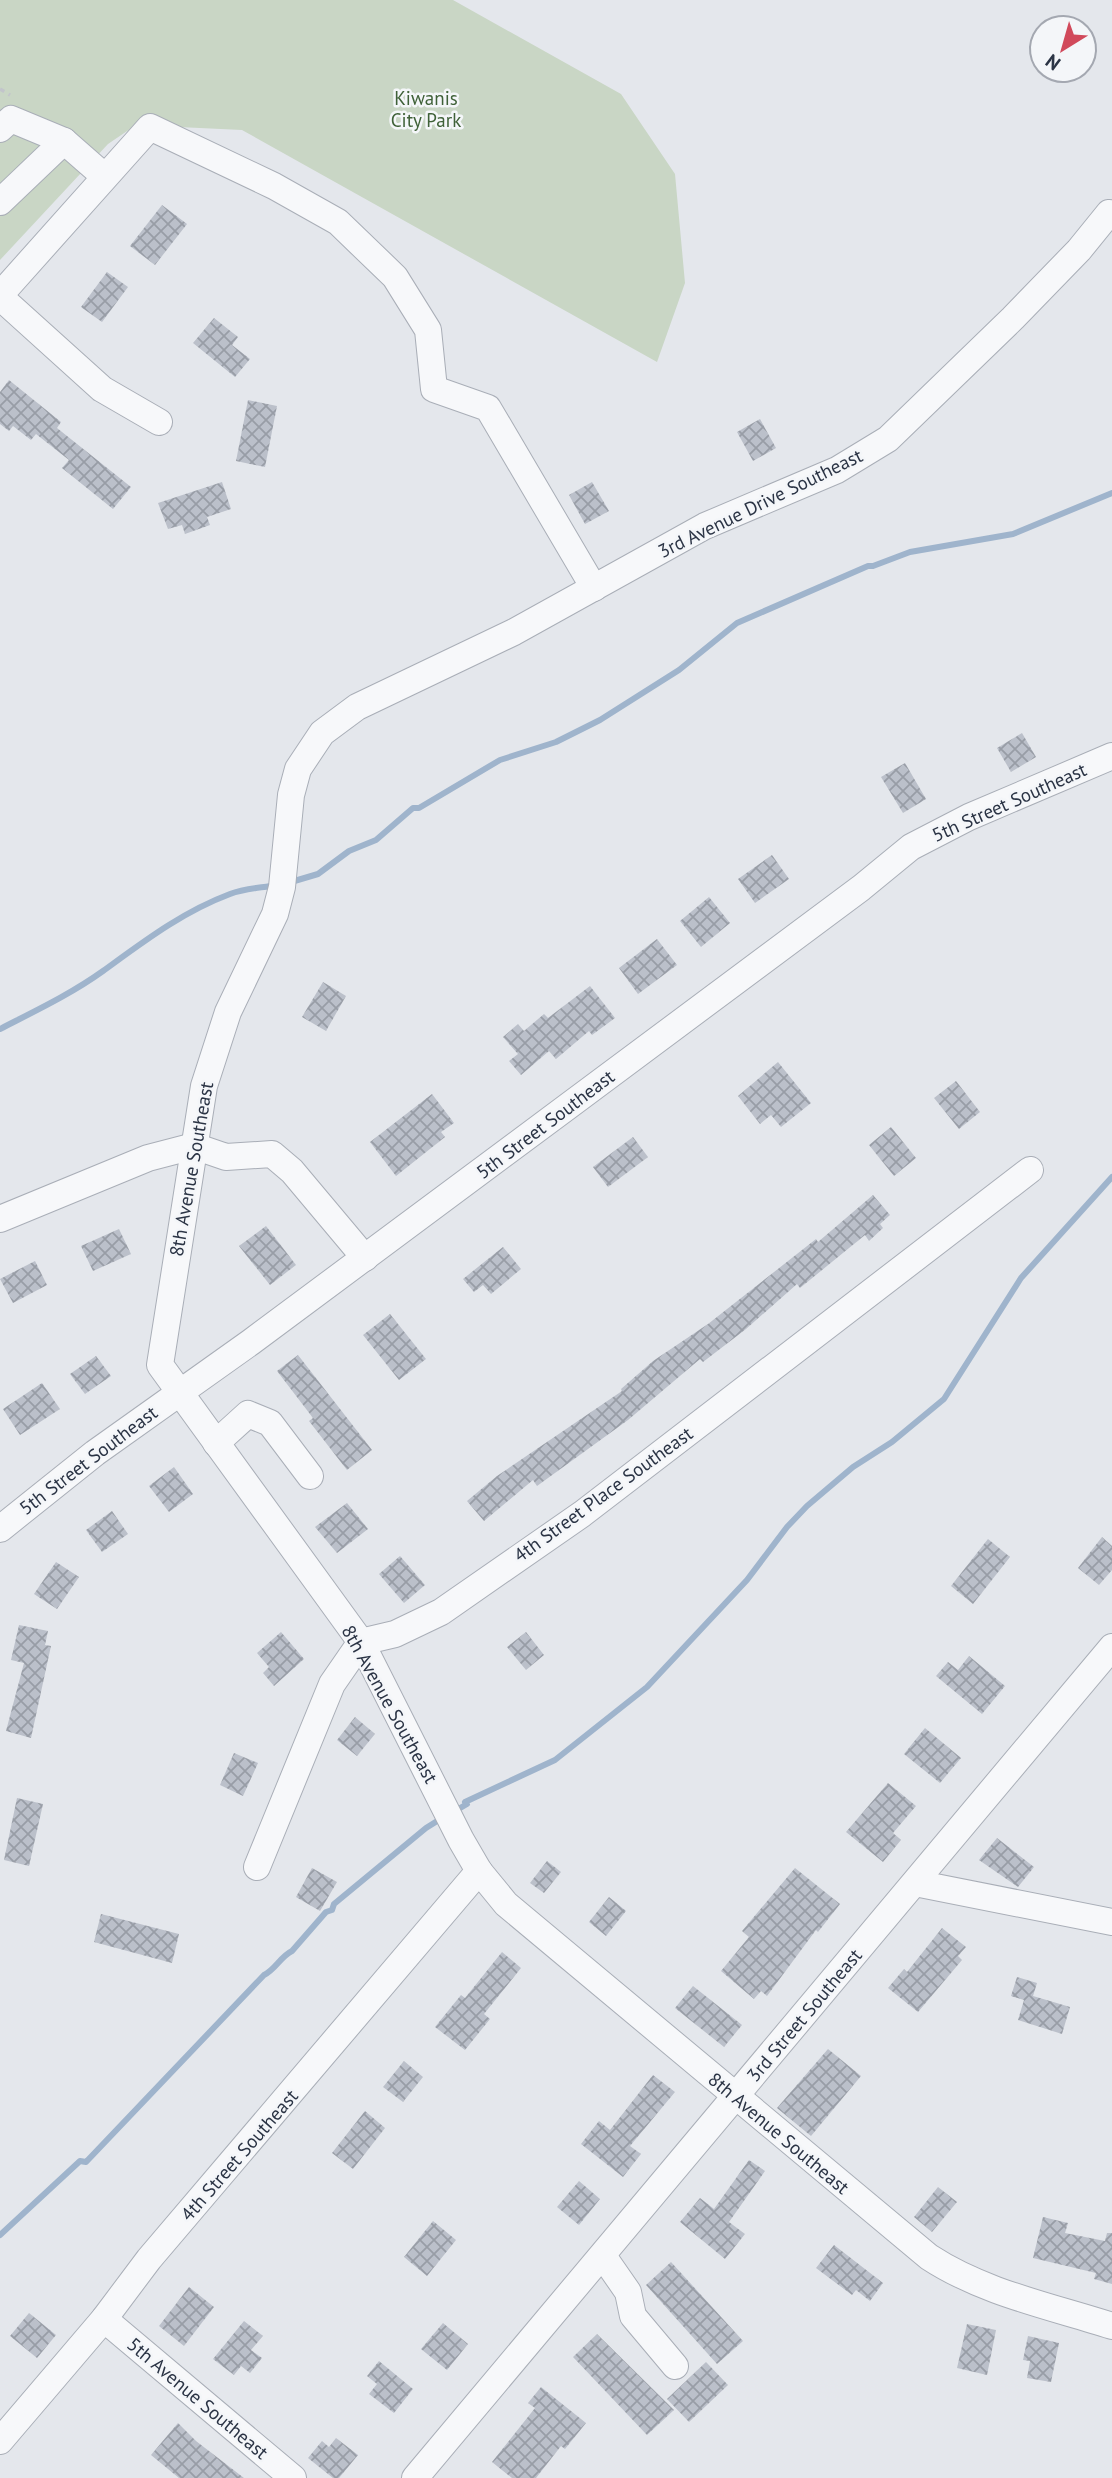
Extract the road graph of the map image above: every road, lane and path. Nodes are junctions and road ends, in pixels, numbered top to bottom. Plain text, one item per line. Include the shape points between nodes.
1 (0, 129) edge
2 (64, 141) junction
3 (104, 176) junction
4 (0, 202) edge
5 (1109, 213) dead end
6 (0, 296) edge
7 (159, 422) dead end
8 (594, 588) junction
9 (1112, 756) edge
10 (288, 816) joint
11 (194, 1146) junction
12 (1030, 1170) dead end
13 (0, 1220) edge
14 (365, 1258) junction
15 (179, 1392) junction
16 (216, 1443) junction
17 (310, 1476) dead end
18 (0, 1529) edge
19 (360, 1642) junction
20 (1112, 1647) edge
21 (257, 1867) dead end
22 (479, 1871) junction
23 (915, 1883) junction
24 (1112, 1922) edge
25 (736, 2097) junction
26 (603, 2256) junction
27 (104, 2319) junction
28 (1112, 2326) edge
29 (675, 2367) dead end
30 (0, 2441) edge
31 (293, 2478) edge
32 (415, 2478) edge

1 - 2 street via 11,119
2 - 3 street
2 - 4 street
3 - 6 street
3 - 8 street via 150,127 338,222 395,277 428,330 433,389 488,408
5 - 8 street, 3rd Avenue Drive Southeast via 1013,318 888,439 837,470 705,526
6 - 7 street via 102,389
8 - 10 street, 3rd Avenue Drive Southeast via 357,707 322,733 298,769
9 - 14 street, 5th Street Southeast via 911,846
10 - 11 street, 8th Avenue Southeast via 275,914 219,1036 204,1086
11 - 13 street via 148,1158
11 - 14 street via 226,1157 272,1154 292,1171
11 - 15 street, 8th Avenue Southeast via 160,1365
12 - 19 street, 4th Street Place Southeast via 582,1514 441,1612 395,1634
14 - 15 street, 5th Street Southeast
15 - 16 street, 8th Avenue Southeast
15 - 18 street, 5th Street Southeast
16 - 17 street via 248,1414 270,1423
16 - 19 street, 8th Avenue Southeast
19 - 21 street via 332,1684
19 - 22 street, 8th Avenue Southeast
20 - 23 street, 3rd Street Southeast
22 - 25 street, 8th Avenue Southeast via 506,1904
22 - 27 street, 4th Street Southeast via 149,2259
23 - 24 street
23 - 25 street, 3rd Street Southeast
25 - 26 street, 3rd Street Southeast
25 - 28 street, 8th Avenue Southeast via 954,2273
26 - 29 street via 628,2292 632,2316
26 - 32 street, 3rd Street Southeast
27 - 30 street, 4th Street Southeast
27 - 31 street, 5th Avenue Southeast

